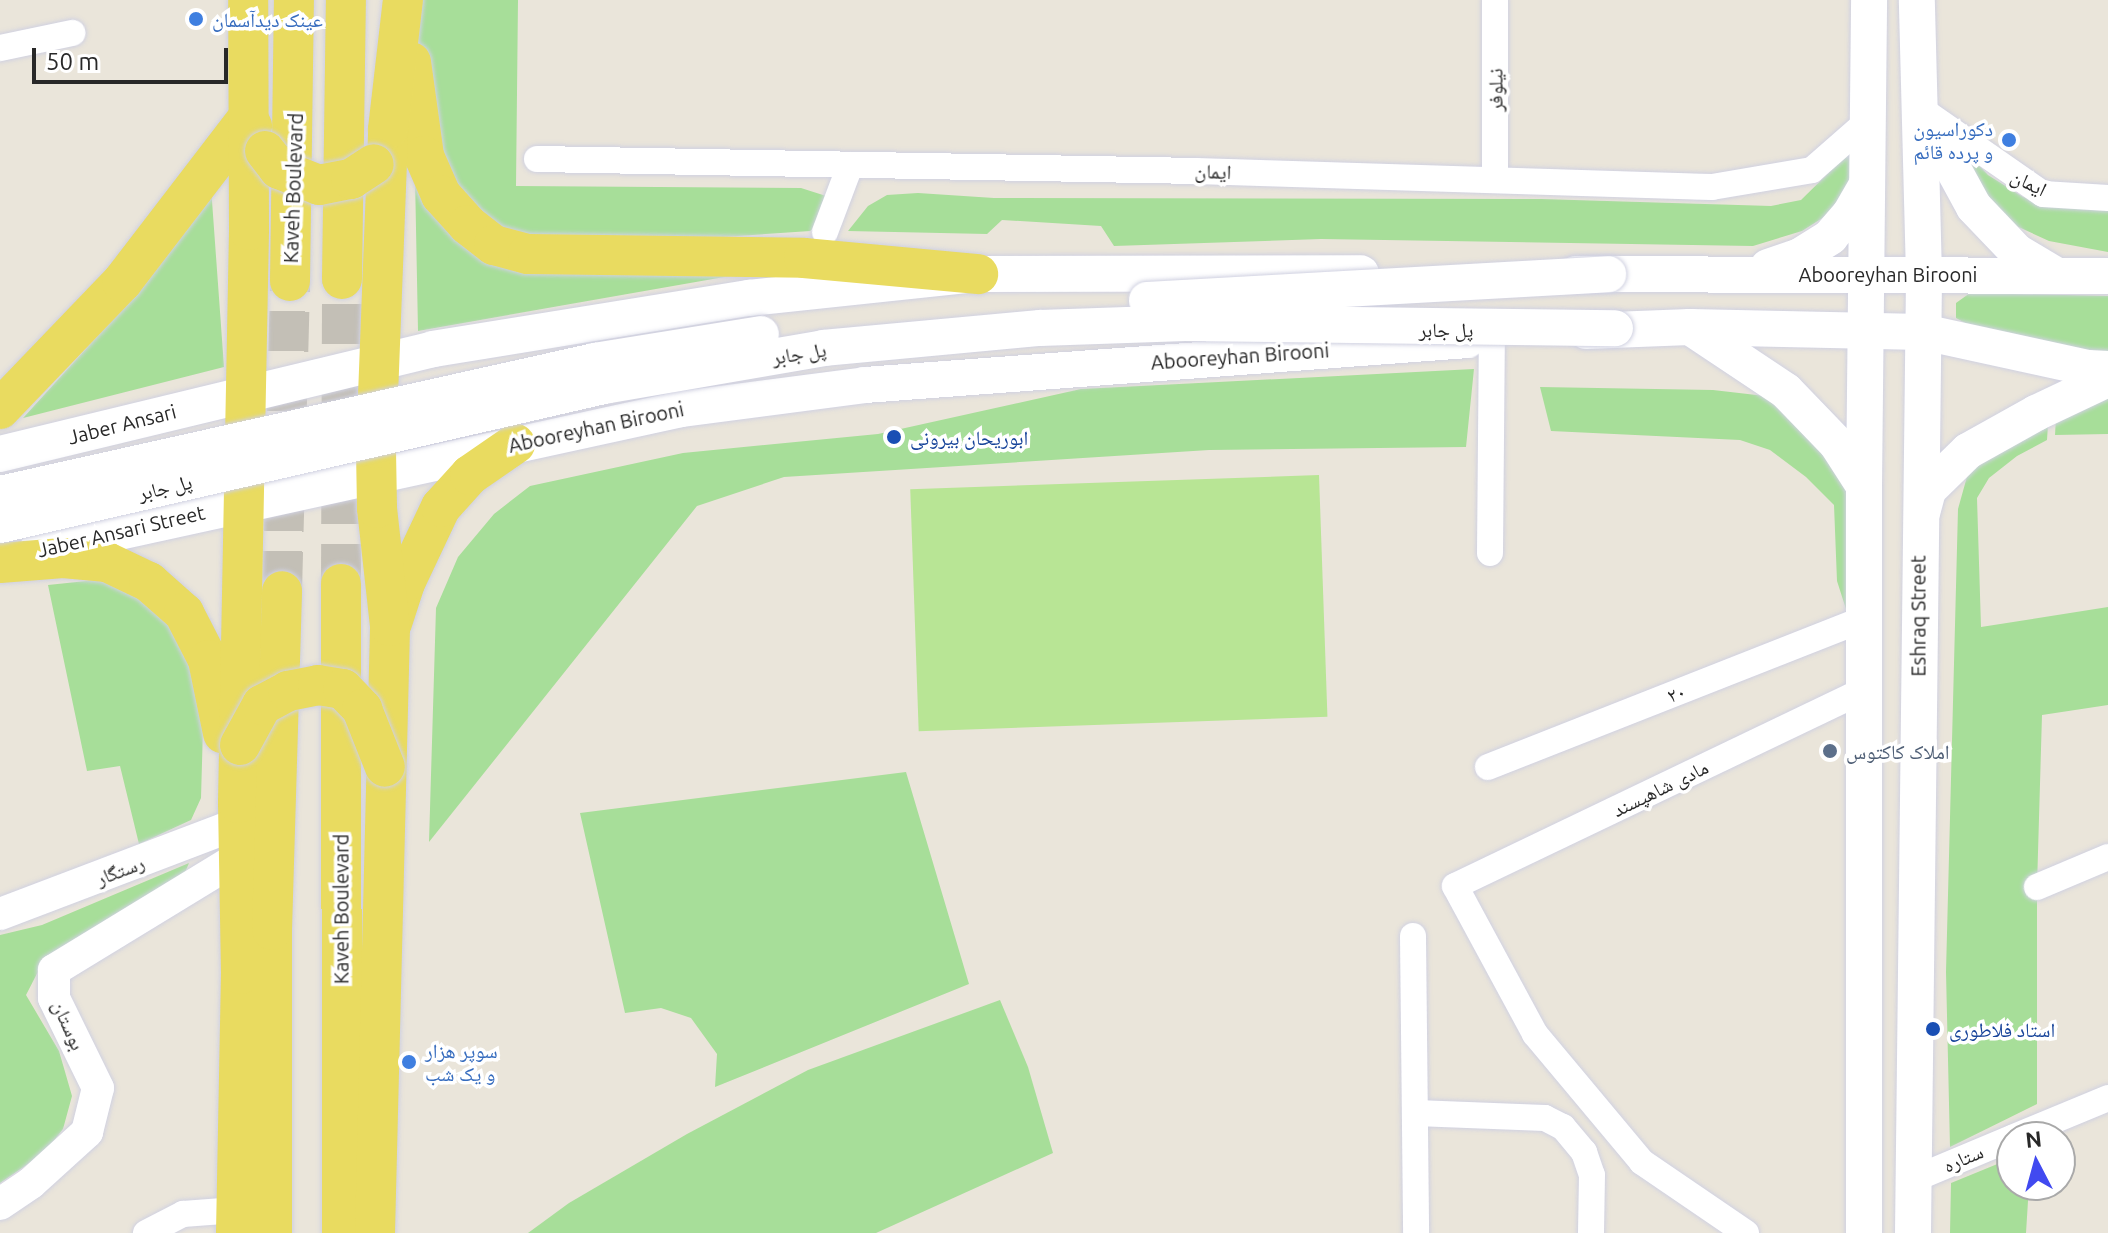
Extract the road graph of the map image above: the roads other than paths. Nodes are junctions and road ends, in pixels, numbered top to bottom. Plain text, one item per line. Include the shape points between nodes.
1 (248, 0) edge
2 (294, 0) edge
3 (346, 0) edge
4 (403, 0) edge
5 (1495, 0) edge
6 (1869, 0) edge
7 (1917, 0) edge
8 (72, 33) dead end
9 (0, 48) edge
10 (1922, 110) junction
11 (1868, 121) junction
12 (256, 135) junction
13 (381, 146) junction
14 (537, 159) dead end
15 (850, 166) junction
16 (1495, 180) junction
17 (1867, 184) junction
18 (2108, 198) edge
19 (825, 232) dead end
20 (1866, 273) junction
21 (978, 274) junction
22 (1608, 274) junction
23 (1737, 274) junction
24 (2054, 274) junction
25 (1924, 275) junction
26 (2108, 276) edge
27 (342, 279) tunnel mouth
28 (290, 281) tunnel mouth
29 (1690, 327) junction
30 (1615, 328) junction
31 (1866, 331) junction
32 (1923, 332) junction
33 (1492, 339) junction
34 (379, 362) junction
35 (2108, 369) edge
36 (2108, 379) edge
37 (244, 394) junction
38 (0, 409) edge
39 (515, 444) junction
40 (0, 454) edge
41 (376, 474) junction
42 (1864, 486) junction
43 (0, 494) edge
44 (243, 503) junction
45 (0, 525) edge
46 (1919, 527) junction
47 (1490, 553) dead end
48 (0, 561) edge
49 (341, 584) tunnel mouth
50 (282, 591) tunnel mouth
51 (1918, 593) junction
52 (1864, 605) junction
53 (390, 626) junction
54 (1864, 690) junction
55 (240, 745) junction
56 (385, 767) junction
57 (1488, 767) dead end
58 (239, 827) junction
59 (2108, 857) edge
60 (2037, 887) dead end
61 (0, 914) edge
62 (1413, 936) dead end
63 (2108, 1098) edge
64 (1416, 1113) junction
65 (2053, 1121) edge
66 (1996, 1145) edge
67 (1914, 1179) junction
68 (0, 1204) edge
69 (236, 1222) edge
70 (146, 1233) edge
71 (272, 1233) edge
72 (342, 1233) edge
73 (375, 1233) edge
74 (1416, 1233) edge
75 (1591, 1233) edge
76 (1746, 1233) edge
77 (1864, 1233) edge
78 (1913, 1233) edge

1 - 12 main road
2 - 28 main road, Kaveh Boulevard
3 - 27 main road
4 - 13 main road
4 - 21 main road via 424,156 441,195 494,245 528,254 804,258
5 - 16 street, نیلوفر
6 - 11 main road
7 - 10 main road, Eshraq Street
8 - 9 street
10 - 18 street, ایمان via 2043,194
10 - 24 main road via 1974,207 2017,252
10 - 25 main road, Eshraq Street
11 - 16 street, ایمان via 1812,170 1712,187
11 - 17 main road
12 - 13 main road, bridge via 279,169 319,185 351,179
12 - 37 main road
12 - 38 main road
13 - 34 main road
14 - 15 street, ایمان
15 - 16 street, ایمان
15 - 19 street
17 - 20 main road
17 - 23 main road via 1830,237 1800,256
20 - 23 main road, Abooreyhan Birooni
20 - 25 main road, Abooreyhan Birooni
20 - 31 main road
21 - 22 main road, Abooreyhan Birooni
21 - 34 main road, Abooreyhan Birooni via 749,298
22 - 23 main road, Abooreyhan Birooni
22 - 43 main road, پل جابر, bridge via 1040,304 817,325 595,361
24 - 25 main road, Abooreyhan Birooni
24 - 26 main road, Abooreyhan Birooni
25 - 32 main road, Eshraq Street
29 - 30 main road, Abooreyhan Birooni
29 - 31 main road, Abooreyhan Birooni
29 - 42 main road via 1786,391 1837,444
30 - 33 main road, Abooreyhan Birooni
30 - 45 main road, پل جابر, bridge via 1185,323 1040,328 823,348 604,386
31 - 32 main road, Abooreyhan Birooni
31 - 42 main road
32 - 35 main road, Abooreyhan Birooni
32 - 46 main road, Eshraq Street
33 - 39 main road, Abooreyhan Birooni via 865,385 681,409
33 - 47 street
34 - 37 main road, Jaber Ansari
34 - 41 main road
36 - 46 main road via 1968,451 1928,490
37 - 40 main road, Jaber Ansari
37 - 44 main road
39 - 41 main road, Abooreyhan Birooni
39 - 53 main road via 470,475 441,507
41 - 44 main road, Abooreyhan Birooni
41 - 53 main road
42 - 52 main road
44 - 48 main road, Jaber Ansari Street
44 - 55 main road
46 - 51 main road, Eshraq Street
48 - 58 main road via 107,562 149,582 184,613 208,660
49 - 72 main road, Kaveh Boulevard
50 - 71 main road via 272,930
51 - 52 main road via 1892,580 1877,583
51 - 67 main road, Eshraq Street
52 - 54 main road
52 - 57 street, ۲۰
53 - 56 main road
54 - 76 street, مادی شاهپسند via 1455,886 1535,1034 1642,1162
54 - 77 main road
55 - 56 main road, bridge via 262,705 288,691 318,685 343,689 362,709
55 - 58 main road
56 - 73 main road
58 - 61 street, رستگار
58 - 68 street, بوستان via 54,970 54,998 98,1088 87,1132
58 - 69 main road
59 - 60 street
62 - 64 street
63 - 65 street, ستاره
64 - 74 street
64 - 75 street via 1545,1118 1563,1127 1584,1152 1592,1175
66 - 67 street, ستاره
67 - 78 main road, Eshraq Street
69 - 70 street via 183,1214

